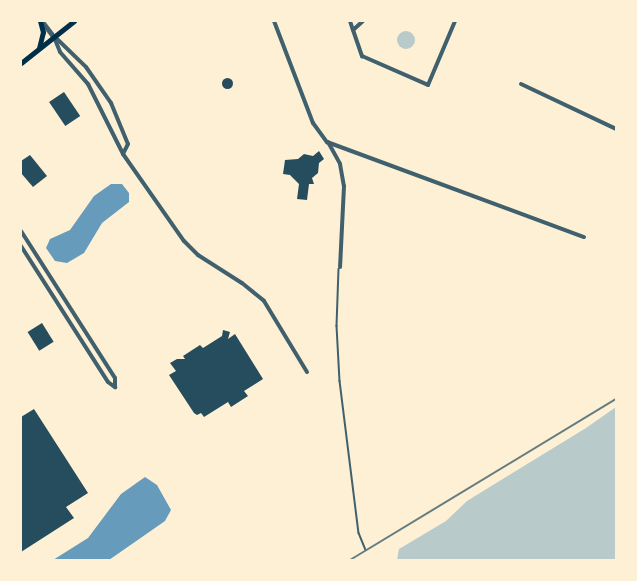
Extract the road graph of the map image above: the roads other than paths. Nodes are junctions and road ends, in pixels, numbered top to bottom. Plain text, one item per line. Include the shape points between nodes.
1 (41, 21) edge
2 (74, 21) edge
3 (274, 21) edge
4 (350, 21) edge
5 (363, 21) edge
6 (455, 21) edge
7 (353, 30) junction
8 (54, 36) junction
9 (38, 49) junction
10 (21, 63) edge
11 (521, 84) dead end
12 (616, 129) edge
13 (327, 142) junction
14 (123, 154) junction
15 (21, 231) edge
16 (584, 237) dead end
17 (21, 246) edge
18 (339, 267) joint
19 (307, 372) dead end
20 (366, 550) dead end

1 - 8 street
1 - 9 main road via 43,32
2 - 8 main road
3 - 13 street via 313,123
4 - 7 street
5 - 7 street
6 - 7 street via 428,85 362,56
8 - 9 main road
8 - 14 street via 60,52 88,84
8 - 14 street via 86,67 111,103 128,144
9 - 10 main road
11 - 12 street
13 - 16 street
13 - 18 street via 343,173
14 - 19 street via 191,250 264,302
15 - 17 street via 115,378 115,387 108,382
18 - 20 lane via 340,381 356,510

